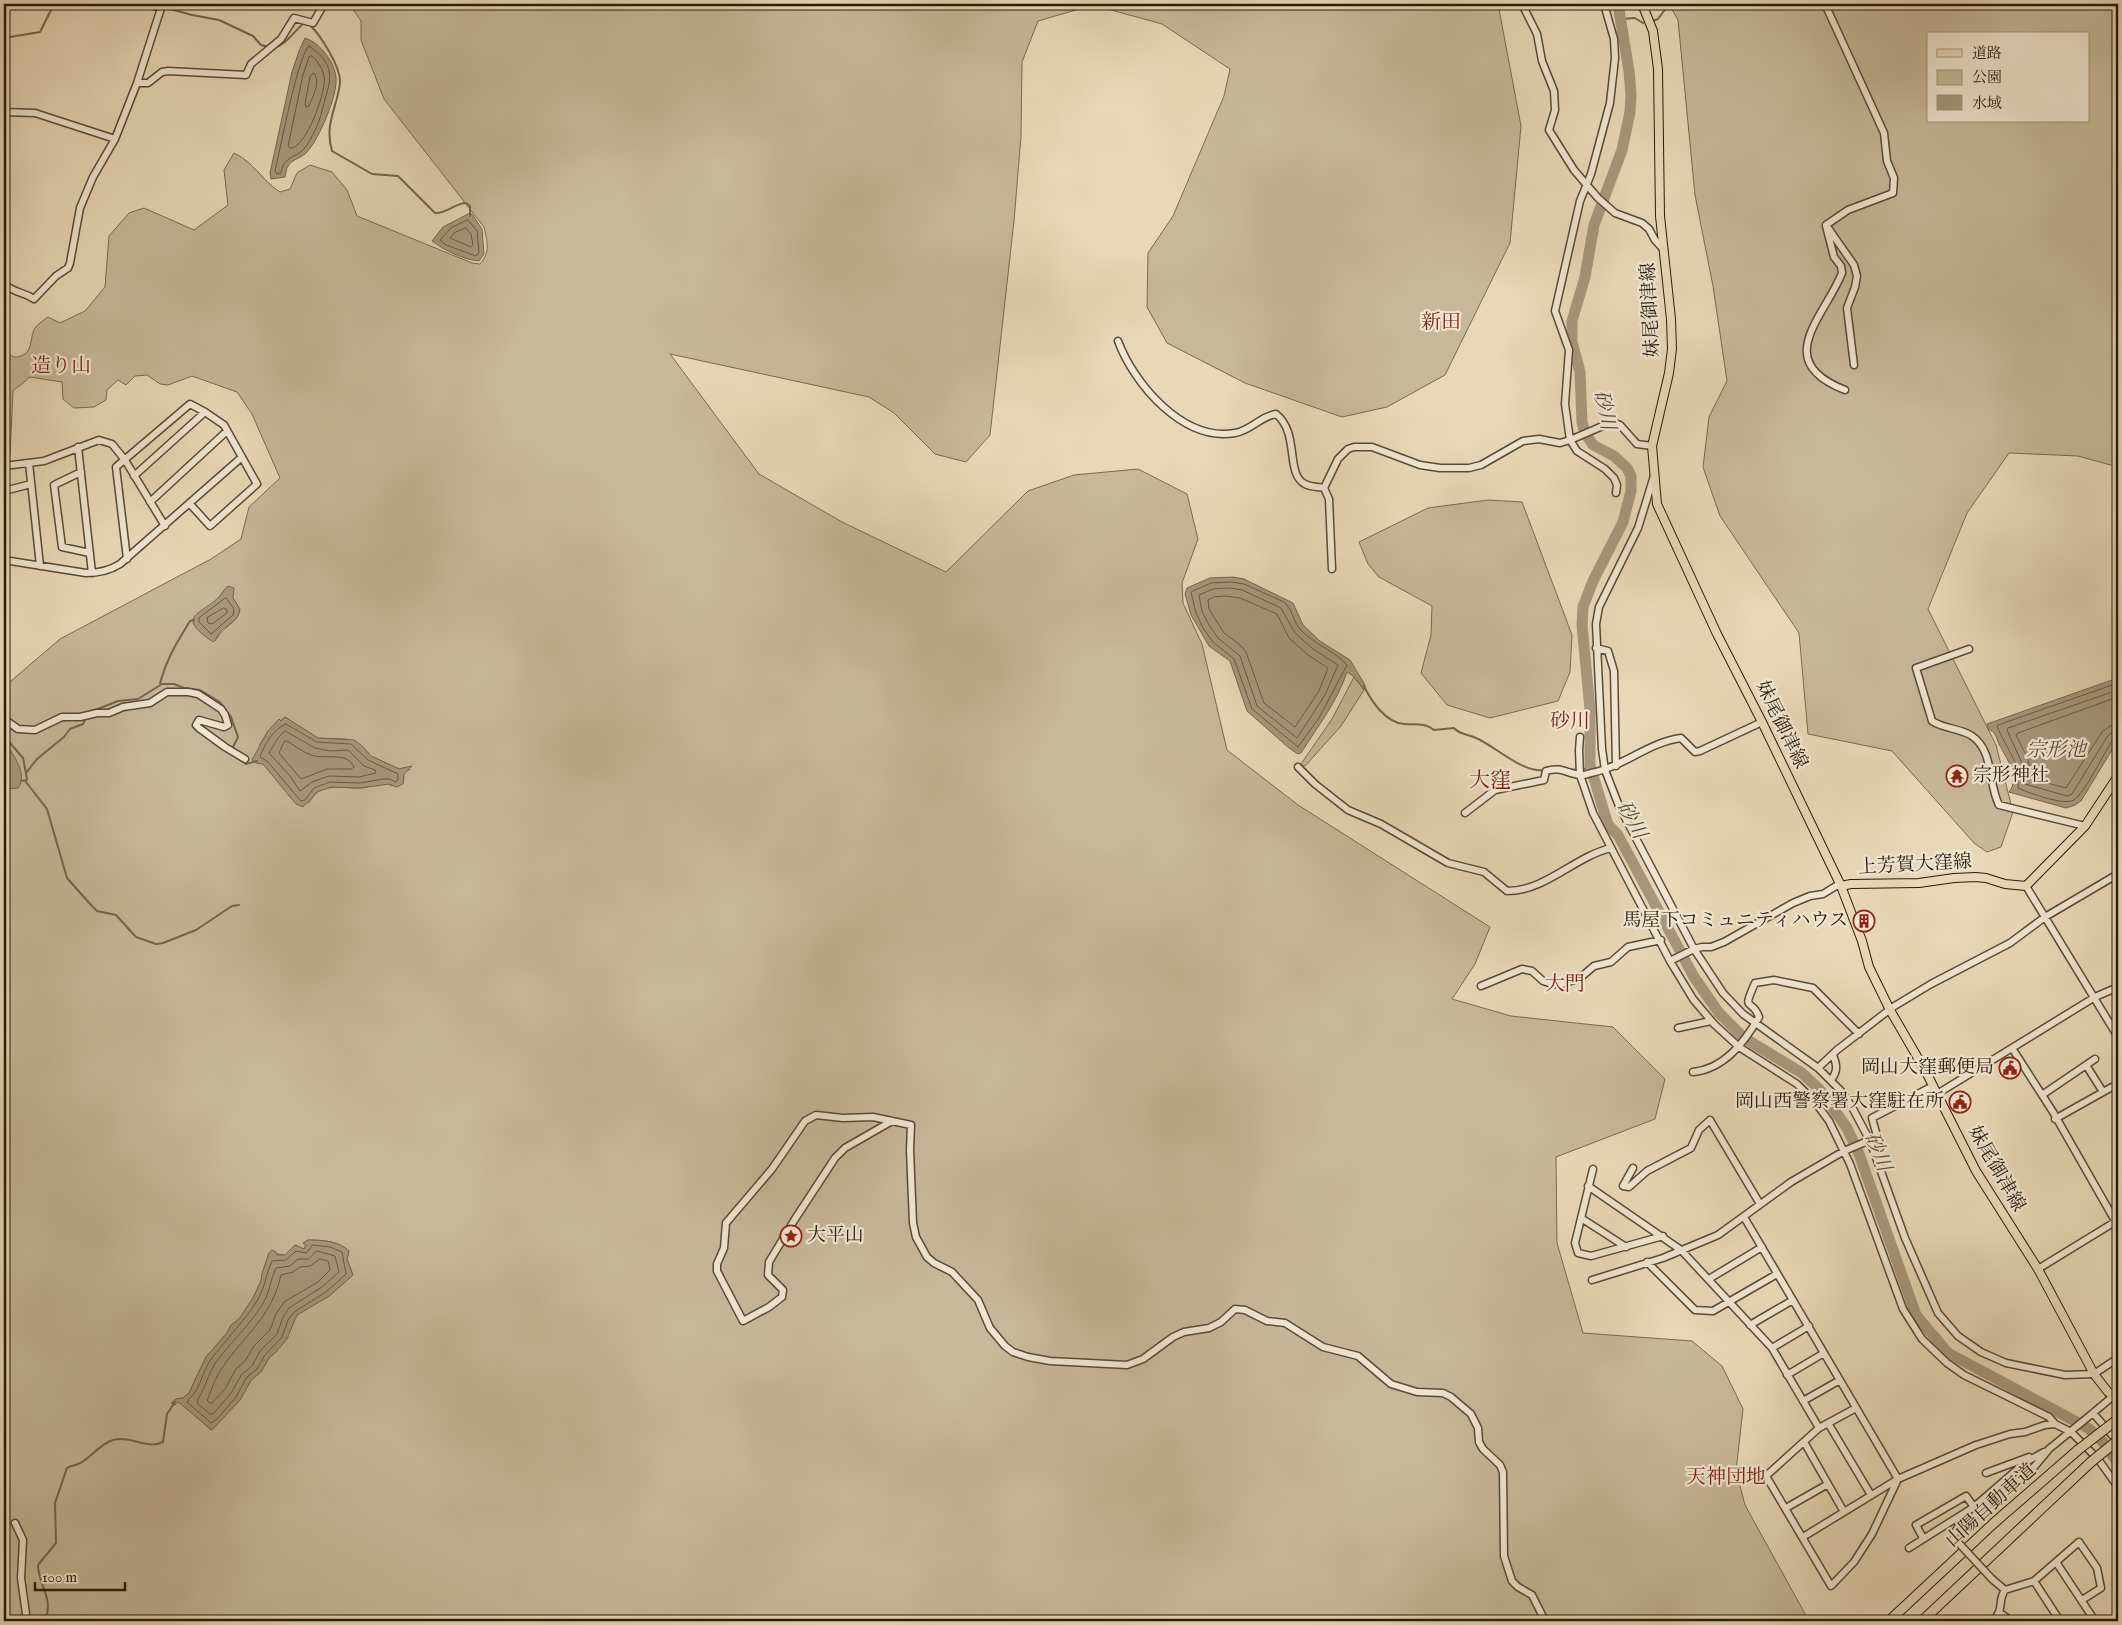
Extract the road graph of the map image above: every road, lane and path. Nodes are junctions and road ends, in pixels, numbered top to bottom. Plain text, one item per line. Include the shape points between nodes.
1 (147, 4) edge
2 (324, 4) edge
3 (1522, 4) edge
4 (1604, 4) edge
5 (1642, 4) edge
6 (1825, 4) edge
7 (136, 83) junction
8 (4, 112) edge
9 (115, 139) junction
10 (1586, 183) junction
11 (1826, 225) junction
12 (1664, 250) junction
13 (4, 284) edge
14 (1118, 341) dead end
15 (1854, 365) dead end
16 (1845, 390) dead end
17 (205, 412) junction
18 (227, 431) junction
19 (1572, 440) junction
20 (1652, 446) junction
21 (78, 448) junction
22 (242, 457) junction
23 (125, 460) junction
24 (29, 463) junction
25 (4, 466) edge
26 (81, 472) junction
27 (1654, 474) junction
28 (134, 476) junction
29 (31, 484) junction
30 (1324, 488) junction
31 (4, 491) edge
32 (1616, 493) dead end
33 (150, 502) junction
34 (190, 504) junction
35 (165, 526) junction
36 (90, 553) junction
37 (127, 559) junction
38 (4, 560) edge
39 (40, 566) junction
40 (1332, 569) dead end
41 (92, 573) junction
42 (1596, 648) junction
43 (1969, 649) dead end
44 (4, 719) edge
45 (1762, 722) junction
46 (1580, 737) dead end
47 (245, 759) dead end
48 (1616, 766) junction
49 (1298, 767) dead end
50 (1603, 771) junction
51 (1580, 772) junction
52 (2118, 776) edge
53 (1465, 813) dead end
54 (2085, 826) junction
55 (1611, 848) junction
56 (2118, 874) edge
57 (1841, 886) junction
58 (2026, 886) junction
59 (2045, 917) junction
60 (1661, 940) junction
61 (1692, 950) junction
62 (1672, 961) junction
63 (1481, 986) dead end
64 (2118, 987) edge
65 (2095, 997) junction
66 (1890, 1010) junction
67 (1711, 1021) junction
68 (1754, 1026) junction
69 (1678, 1028) dead end
70 (1859, 1034) junction
71 (2118, 1037) edge
72 (1740, 1046) junction
73 (2012, 1048) junction
74 (1833, 1055) junction
75 (2095, 1059) dead end
76 (2086, 1065) junction
77 (1818, 1068) junction
78 (1693, 1072) dead end
79 (1831, 1080) junction
80 (1933, 1086) junction
81 (2112, 1086) dead end
82 (2103, 1092) junction
83 (1938, 1094) junction
84 (2042, 1096) junction
85 (2055, 1119) junction
86 (892, 1121) junction
87 (1867, 1142) junction
88 (1845, 1151) junction
89 (1633, 1168) dead end
90 (1593, 1169) dead end
91 (1588, 1186) junction
92 (1760, 1204) junction
93 (1744, 1217) junction
94 (1581, 1218) junction
95 (2117, 1223) edge
96 (1663, 1236) junction
97 (1626, 1247) junction
98 (1762, 1248) junction
99 (1681, 1250) junction
100 (1647, 1262) junction
101 (2038, 1269) junction
102 (1777, 1274) junction
103 (1709, 1279) junction
104 (1592, 1280) dead end
105 (1793, 1300) junction
106 (1730, 1302) junction
107 (1750, 1324) junction
108 (1809, 1326) junction
109 (1772, 1348) junction
110 (1824, 1353) junction
111 (2118, 1358) edge
112 (2094, 1374) junction
113 (1788, 1375) junction
114 (1840, 1380) junction
115 (2117, 1396) edge
116 (1803, 1401) junction
117 (1856, 1408) junction
118 (2092, 1414) junction
119 (2118, 1420) edge
120 (1828, 1423) junction
121 (2055, 1424) junction
122 (1819, 1428) junction
123 (2071, 1432) junction
124 (2118, 1441) edge
125 (1804, 1442) junction
126 (2048, 1449) junction
127 (2036, 1456) junction
128 (1986, 1473) dead end
129 (1898, 1479) junction
130 (1828, 1484) junction
131 (2118, 1487) edge
132 (1871, 1495) junction
133 (1974, 1507) junction
134 (1786, 1508) junction
135 (1844, 1512) junction
136 (15, 1523) dead end
137 (1803, 1537) junction
138 (1923, 1538) junction
139 (1909, 1548) dead end
140 (2056, 1562) junction
141 (2034, 1581) junction
142 (2004, 1590) junction
143 (2082, 1600) junction
144 (2000, 1613) junction
145 (27, 1621) edge
146 (1545, 1621) edge
147 (1889, 1621) edge
148 (1922, 1621) edge
149 (1992, 1621) edge
150 (2010, 1621) edge
151 (2060, 1621) edge
152 (2095, 1621) edge

1 - 7 street via 162,8
2 - 7 street via 313,23 294,18 281,38 251,64 246,75 168,70 148,83
3 - 10 street via 1537,34 1542,61 1554,91 1555,110 1549,130 1561,152
4 - 10 street via 1614,39 1615,58 1606,119
5 - 12 main road, 妹尾御津線 via 1653,32 1658,69 1660,216
6 - 11 street via 1884,133 1895,190 1848,210
7 - 9 street
8 - 9 street via 35,113
9 - 13 street via 80,208 68,268 34,299 12,291
10 - 12 street via 1615,213 1649,229
10 - 19 street via 1555,311 1569,350 1565,404
11 - 15 street via 1854,265 1857,276 1847,308
11 - 16 street via 1834,257 1842,273 1811,330 1806,345 1807,356 1814,372 1824,381
12 - 20 main road, 妹尾御津線 via 1672,348
14 - 30 street via 1133,372 1168,411 1184,423 1214,434 1234,434 1276,414 1283,420 1291,440 1298,478 1310,486
17 - 18 street via 224,425
17 - 23 street via 190,404
17 - 28 street
18 - 22 street
18 - 33 street
19 - 20 street via 1601,425 1616,422 1637,444
19 - 30 street via 1560,443 1539,439 1523,442 1481,465 1469,468 1420,465 1372,447 1354,447 1338,459
19 - 32 street via 1578,451 1614,478
20 - 27 main road, 妹尾御津線
21 - 23 street via 100,440 112,444
21 - 24 street
21 - 26 street
22 - 34 street
22 - 34 street via 257,484 210,526
23 - 28 street
23 - 37 street via 116,467
24 - 25 street
24 - 29 street
26 - 36 street
26 - 36 street via 54,485 62,547
27 - 42 street via 1638,528 1599,607
27 - 45 main road, 妹尾御津線 via 1658,504 1717,634
28 - 33 street
29 - 31 street
29 - 39 street
30 - 40 street via 1329,500
33 - 35 street
34 - 35 street
35 - 37 street
36 - 41 street
37 - 41 street via 112,569
38 - 39 street
39 - 41 street
42 - 48 street via 1608,651 1614,671
42 - 50 street
43 - 54 street via 1916,668 1932,721 1960,730 1980,744 1999,805
44 - 47 street via 18,729 29,731 62,717 109,714 123,707 146,704 167,692 188,692 198,694 216,706 225,715 228,725 203,720 196,725
45 - 48 street via 1695,752 1681,738 1670,739
45 - 57 main road, 妹尾御津線
46 - 51 street
48 - 50 street
49 - 55 street via 1348,810 1381,824 1448,863 1484,872 1507,891 1532,887
50 - 51 street
50 - 61 street
51 - 53 street via 1551,769 1546,771 1544,780 1495,790
51 - 55 street via 1593,813
52 - 54 main road
54 - 58 main road
55 - 60 street
56 - 59 street
57 - 58 main road, 上芳賀大窪線 via 1925,883 1976,877
57 - 61 street via 1793,903 1724,942
57 - 66 main road, 妹尾御津線 via 1869,967
58 - 59 street
59 - 65 street
59 - 66 street via 2010,943 1931,984
60 - 62 street
60 - 63 street via 1628,947 1611,962 1594,966 1580,978 1562,984 1543,981 1532,971 1522,969
61 - 62 street
61 - 68 street via 1723,993
62 - 67 street via 1693,999
64 - 65 street
65 - 71 street
65 - 73 street
66 - 70 street
66 - 80 main road, 妹尾御津線
67 - 69 street
67 - 72 street
68 - 70 street via 1759,1015 1747,1000 1755,983 1774,980 1814,988
68 - 72 street
68 - 77 street
70 - 74 street
72 - 78 street via 1714,1068
72 - 88 street via 1809,1096 1830,1121
73 - 83 street
73 - 84 street
74 - 77 street
74 - 79 street via 1837,1064 1836,1074
75 - 76 street
76 - 82 street
76 - 84 street
77 - 79 street
79 - 87 street via 1852,1107
80 - 83 main road, 妹尾御津線
80 - 87 street via 1872,1118 1877,1136
81 - 82 street
82 - 85 street
83 - 101 main road, 妹尾御津線 via 1976,1171
84 - 85 street
85 - 95 street
86 - 86 street via 816,1115 805,1121 772,1169 726,1223 718,1271 743,1321 782,1297 783,1290 768,1275 769,1262 835,1158 845,1148
86 - 146 street via 911,1125 913,1223 921,1248 934,1263 952,1272 969,1290 981,1305 990,1328 1013,1352 1050,1362 1127,1365 1143,1359 1173,1337 1209,1328 1234,1309 1245,1310 1267,1322 1285,1323 1323,1347 1358,1356 1391,1384 1416,1392 1443,1393 1456,1400 1472,1414 1483,1449 1500,1464 1503,1472 1505,1562 1512,1581 1532,1595
87 - 88 street
87 - 112 street via 1928,1292 1938,1313 1958,1336 1981,1352 2006,1363 2065,1375
88 - 92 street
88 - 121 street via 1903,1309 1922,1339 1947,1364 1964,1375 2048,1417
89 - 92 street via 1623,1186 1629,1187 1647,1171 1691,1148 1700,1130 1710,1120
90 - 91 street
91 - 94 street
91 - 96 street
92 - 93 street
93 - 98 street
93 - 99 street via 1718,1235
94 - 97 street
94 - 97 street via 1575,1247 1581,1256
95 - 101 street
96 - 97 street
96 - 99 street
98 - 102 street
98 - 103 street
99 - 100 street
99 - 103 street
100 - 104 street
100 - 106 street via 1695,1310 1714,1311
101 - 112 main road, 妹尾御津線
102 - 105 street
102 - 106 street
103 - 106 street
105 - 107 street
105 - 108 street
106 - 107 street
107 - 109 street
108 - 109 street
108 - 110 street
109 - 113 street
110 - 113 street
110 - 114 street
111 - 112 street
112 - 115 main road, 妹尾御津線
113 - 116 street
114 - 116 street
114 - 117 street
115 - 118 street
116 - 122 street
117 - 120 street
117 - 129 street
118 - 123 street
118 - 124 street
119 - 147 highway, 山陽自動車道, bridge via 1994,1523
120 - 122 street
120 - 132 street
121 - 123 street
121 - 129 street via 1976,1445
122 - 125 street
123 - 126 street
123 - 131 street via 2098,1458
124 - 148 highway, 山陽自動車道, bridge via 2091,1462
125 - 130 street
125 - 134 street via 1766,1476
126 - 127 street
126 - 142 street, bridge via 2034,1467 1960,1524 1954,1534 1954,1538
127 - 128 street
127 - 133 street
129 - 132 street
129 - 137 street via 1872,1534 1854,1562 1831,1586
130 - 134 street
130 - 135 street
132 - 135 street
133 - 138 street
133 - 138 street via 1966,1496 1916,1525
134 - 137 street
135 - 137 street
136 - 145 street via 23,1540 21,1578
138 - 139 street
140 - 141 street
140 - 143 street
140 - 143 street via 2079,1542 2097,1568 2101,1588
141 - 142 street
141 - 151 street
142 - 144 street
143 - 152 street
144 - 149 street
144 - 150 street

